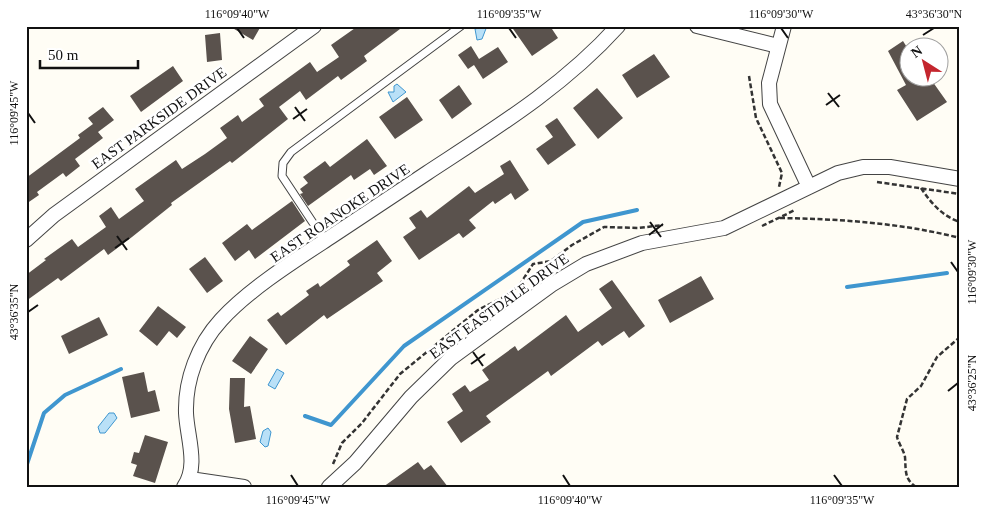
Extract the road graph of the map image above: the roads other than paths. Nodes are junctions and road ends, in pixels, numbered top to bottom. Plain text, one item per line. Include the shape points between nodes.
1 (314, 26) edge
2 (461, 26) edge
3 (618, 26) edge
4 (697, 26) edge
5 (784, 26) edge
6 (778, 46) junction
7 (960, 179) edge
8 (809, 187) junction
9 (26, 240) edge
10 (325, 241) junction
11 (187, 483) edge
12 (244, 487) edge
13 (329, 487) edge

1 - 9 street, EAST PARKSIDE DRIVE via 54,215
2 - 10 lane via 291,152 283,163 282,176
3 - 10 street, EAST ROANOKE DRIVE via 602,44 533,103
4 - 6 street
5 - 6 street
6 - 8 street via 769,83 770,104
7 - 8 street, EAST EASTDALE DRIVE via 890,167 864,167 838,173
8 - 13 street, EAST EASTDALE DRIVE via 726,228 619,250 569,273 451,358
10 - 11 street, EAST ROANOKE DRIVE via 245,298 220,320 204,344 187,388 186,414 191,449
11 - 12 street

